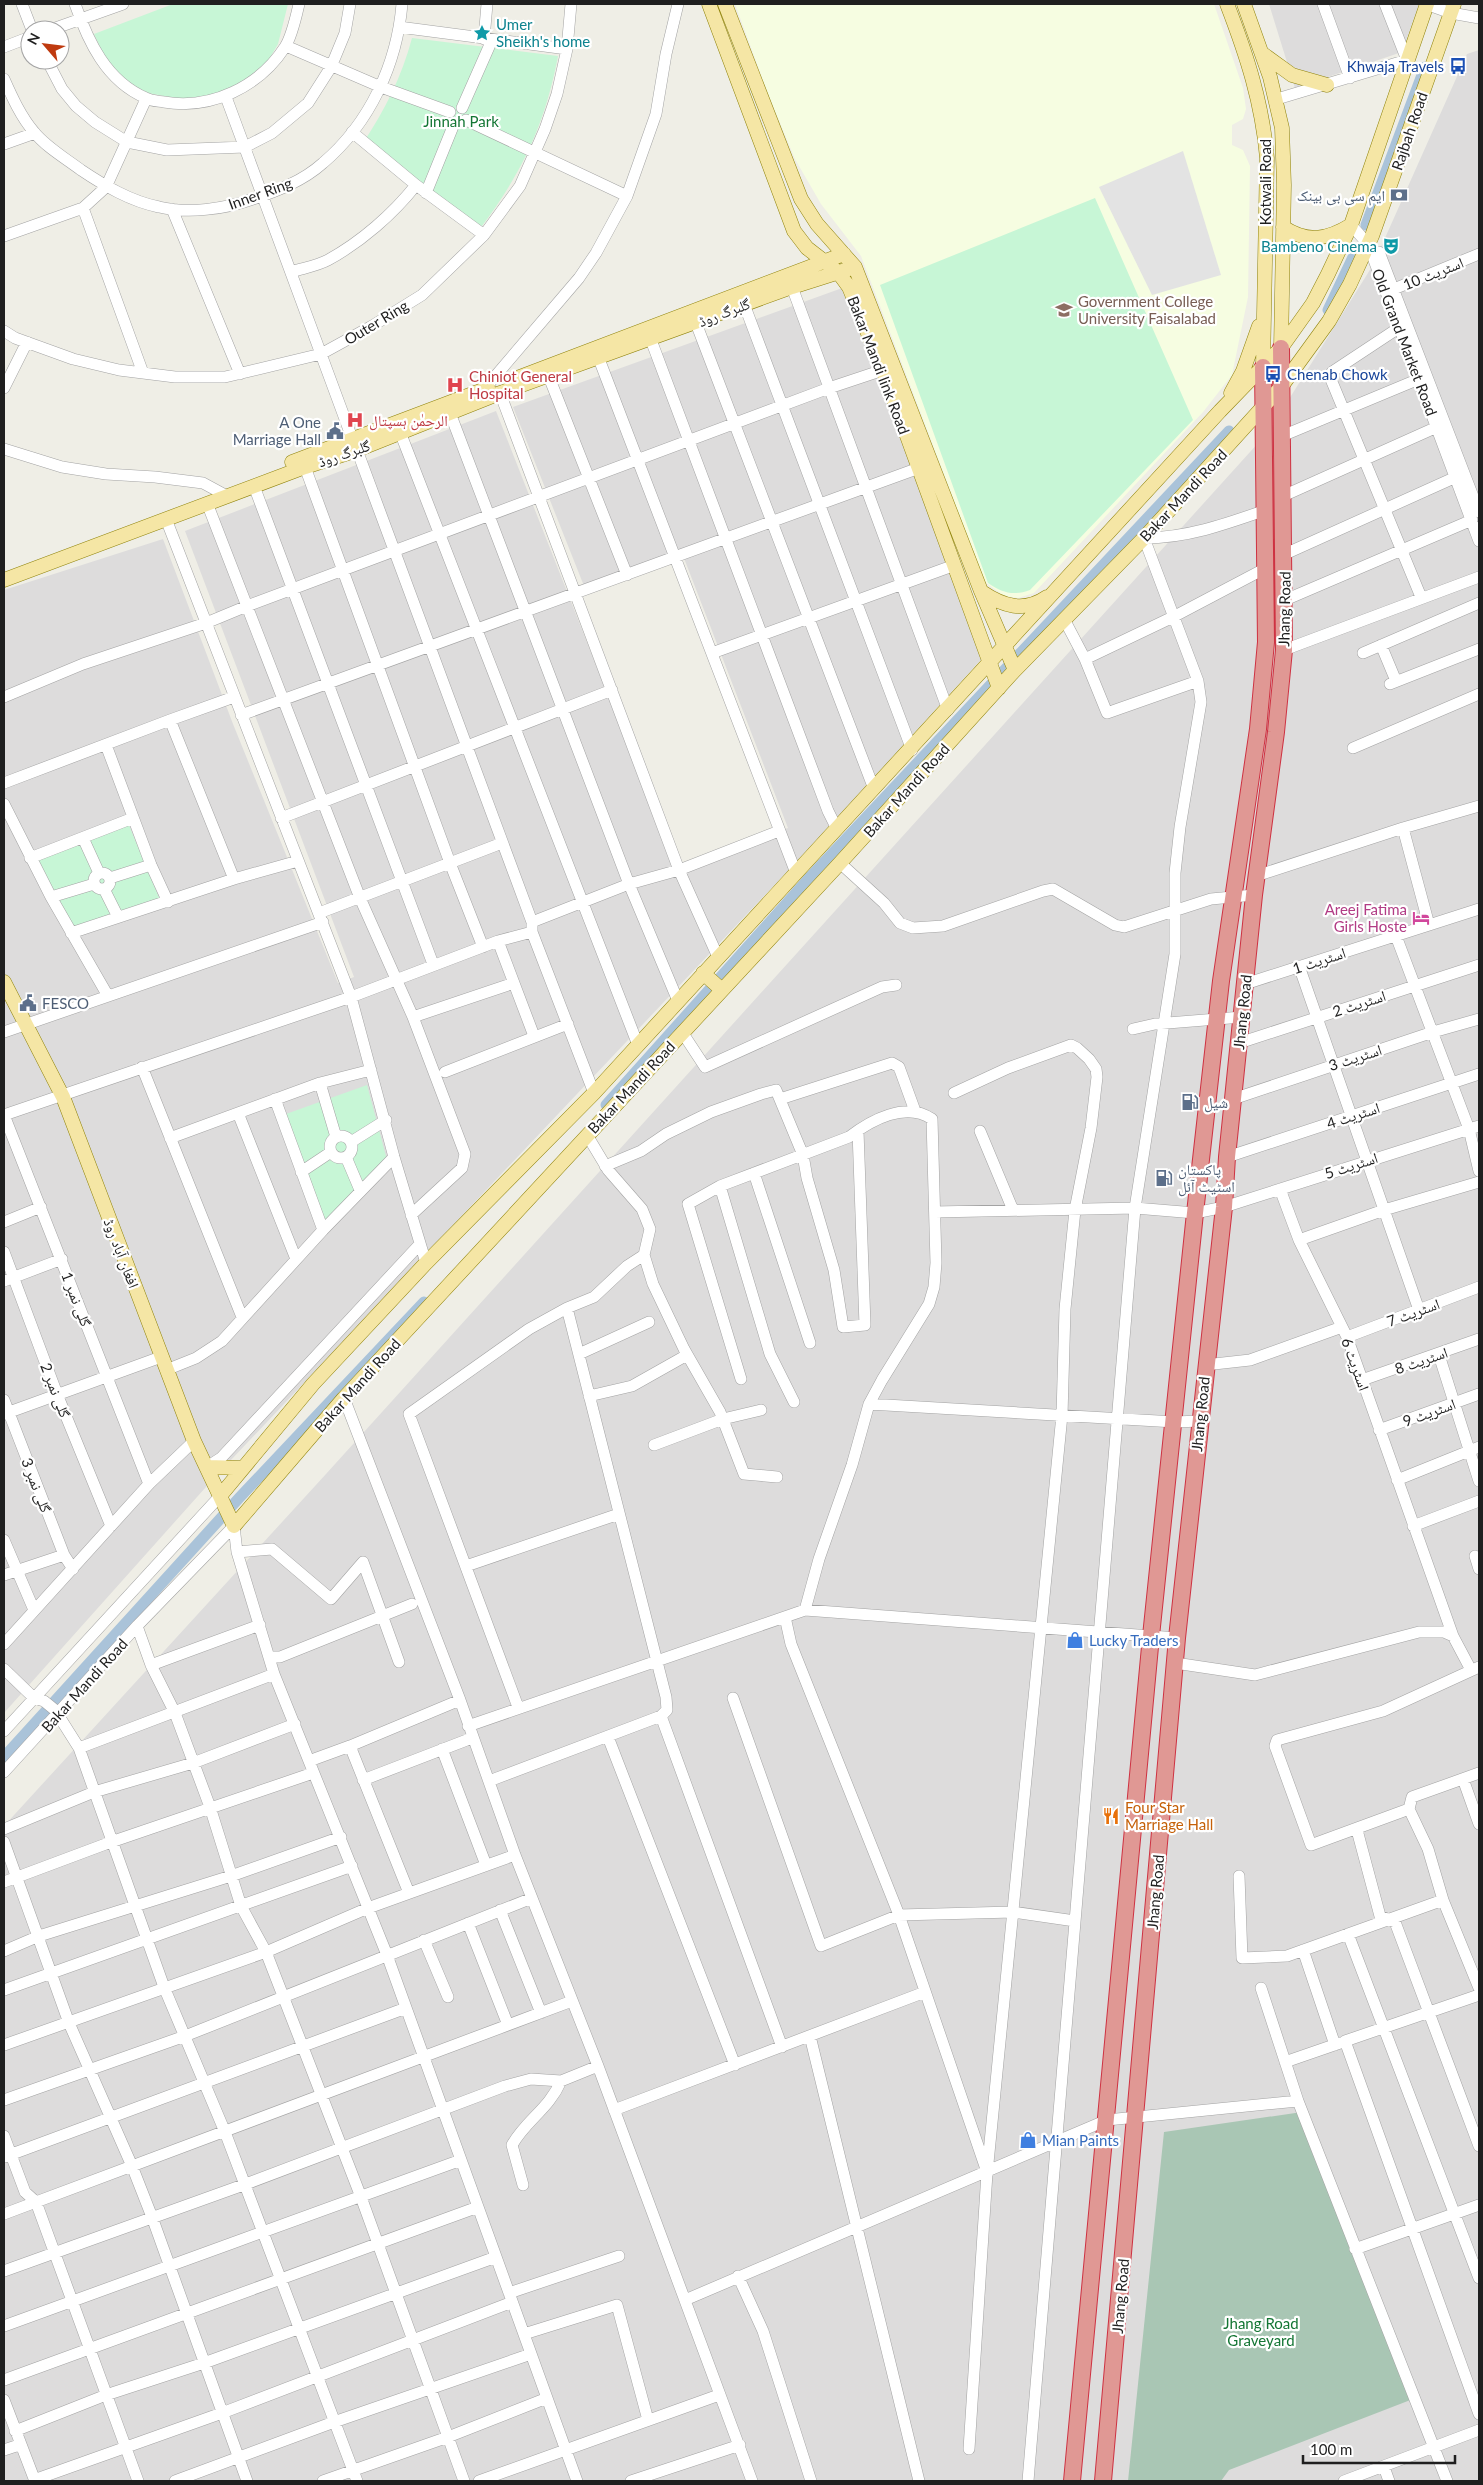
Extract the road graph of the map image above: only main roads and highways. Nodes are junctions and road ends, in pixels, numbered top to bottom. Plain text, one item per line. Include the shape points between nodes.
1 (709, 4) edge
2 (725, 4) edge
3 (1227, 4) edge
4 (1244, 4) edge
5 (1429, 5) edge
6 (1451, 9) edge
7 (1262, 54) junction
8 (1327, 85) road end
9 (1351, 225) junction
10 (1283, 227) junction
11 (844, 254) junction
12 (825, 262) junction
13 (855, 267) junction
14 (838, 272) junction
15 (1264, 303) junction
16 (1281, 348) junction
17 (1263, 367) junction
18 (1280, 387) junction
19 (1264, 408) junction
20 (1220, 411) junction
21 (355, 444) junction
22 (221, 493) junction
23 (4, 570) edge
24 (4, 580) edge
25 (1056, 590) junction
26 (981, 591) junction
27 (1005, 646) junction
28 (989, 664) junction
29 (1015, 670) junction
30 (999, 688) junction
31 (704, 973) junction
32 (4, 982) edge
33 (722, 990) junction
34 (207, 1467) junction
35 (243, 1468) junction
36 (222, 1501) junction
37 (233, 1523) joint
38 (1072, 2481) edge
39 (1103, 2481) edge

1 - 12 main road, Bakar Mandi link Road via 785,212 807,248
2 - 11 main road, Bakar Mandi link Road via 801,200 816,224
3 - 15 main road, Kotwali Road via 1252,70 1265,127 1268,158
4 - 7 main road, Kotwali Road
5 - 9 main road, Rajbah Road
6 - 18 main road, Rajbah Road via 1370,240 1329,322
7 - 8 main road via 1292,75
7 - 10 main road, Kotwali Road via 1277,99 1282,128
9 - 10 main road via 1324,238 1302,237
9 - 16 main road, Rajbah Road via 1313,303
10 - 16 main road, Kotwali Road
11 - 12 main road, گلبرگ روڈ
11 - 13 main road, Bakar Mandi link Road
12 - 14 main road, Bakar Mandi link Road
12 - 21 main road, گلبرگ روڈ via 482,390
13 - 14 main road, گلبرگ روڈ
13 - 26 main road, Bakar Mandi link Road
14 - 21 main road, گلبرگ روڈ via 400,432
14 - 28 main road, Bakar Mandi link Road via 849,287 882,370
15 - 17 main road, Kotwali Road
15 - 20 main road via 1252,349
16 - 17 main road, Rajbah Road
16 - 18 highway, Jhang Road
17 - 19 highway, Jhang Road
17 - 20 main road, Bakar Mandi Road
18 - 19 main road, Rajbah Road
18 - 39 highway, Jhang Road via 1286,600 1284,650 1256,876 1177,1638
19 - 29 main road, Bakar Mandi Road via 1144,538
19 - 38 highway, Jhang Road via 1266,642 1258,729 1195,1213 1151,1636
20 - 25 main road, Bakar Mandi Road
21 - 22 main road, گلبرگ روڈ
21 - 22 main road, گلبرگ روڈ via 254,486
22 - 23 main road, گلبرگ روڈ
22 - 24 main road, گلبرگ روڈ via 208,503
25 - 26 main road via 1039,602 1019,607 998,603
25 - 27 main road, Bakar Mandi Road
26 - 27 main road, Bakar Mandi link Road
27 - 28 main road, Bakar Mandi Road
27 - 29 main road, Bakar Mandi link Road
28 - 30 main road, Bakar Mandi link Road
28 - 31 main road, Bakar Mandi Road
29 - 30 main road, Bakar Mandi Road
30 - 33 main road, Bakar Mandi Road
31 - 33 main road
31 - 35 main road, Bakar Mandi Road via 594,1093 426,1263 313,1384
32 - 34 main road, افغان آباد روڈ via 63,1097 164,1364
33 - 37 main road, Bakar Mandi Road via 344,1398
34 - 35 main road
34 - 36 main road, افغان آباد روڈ
35 - 36 main road, Bakar Mandi Road
36 - 37 main road, افغان آباد روڈ

